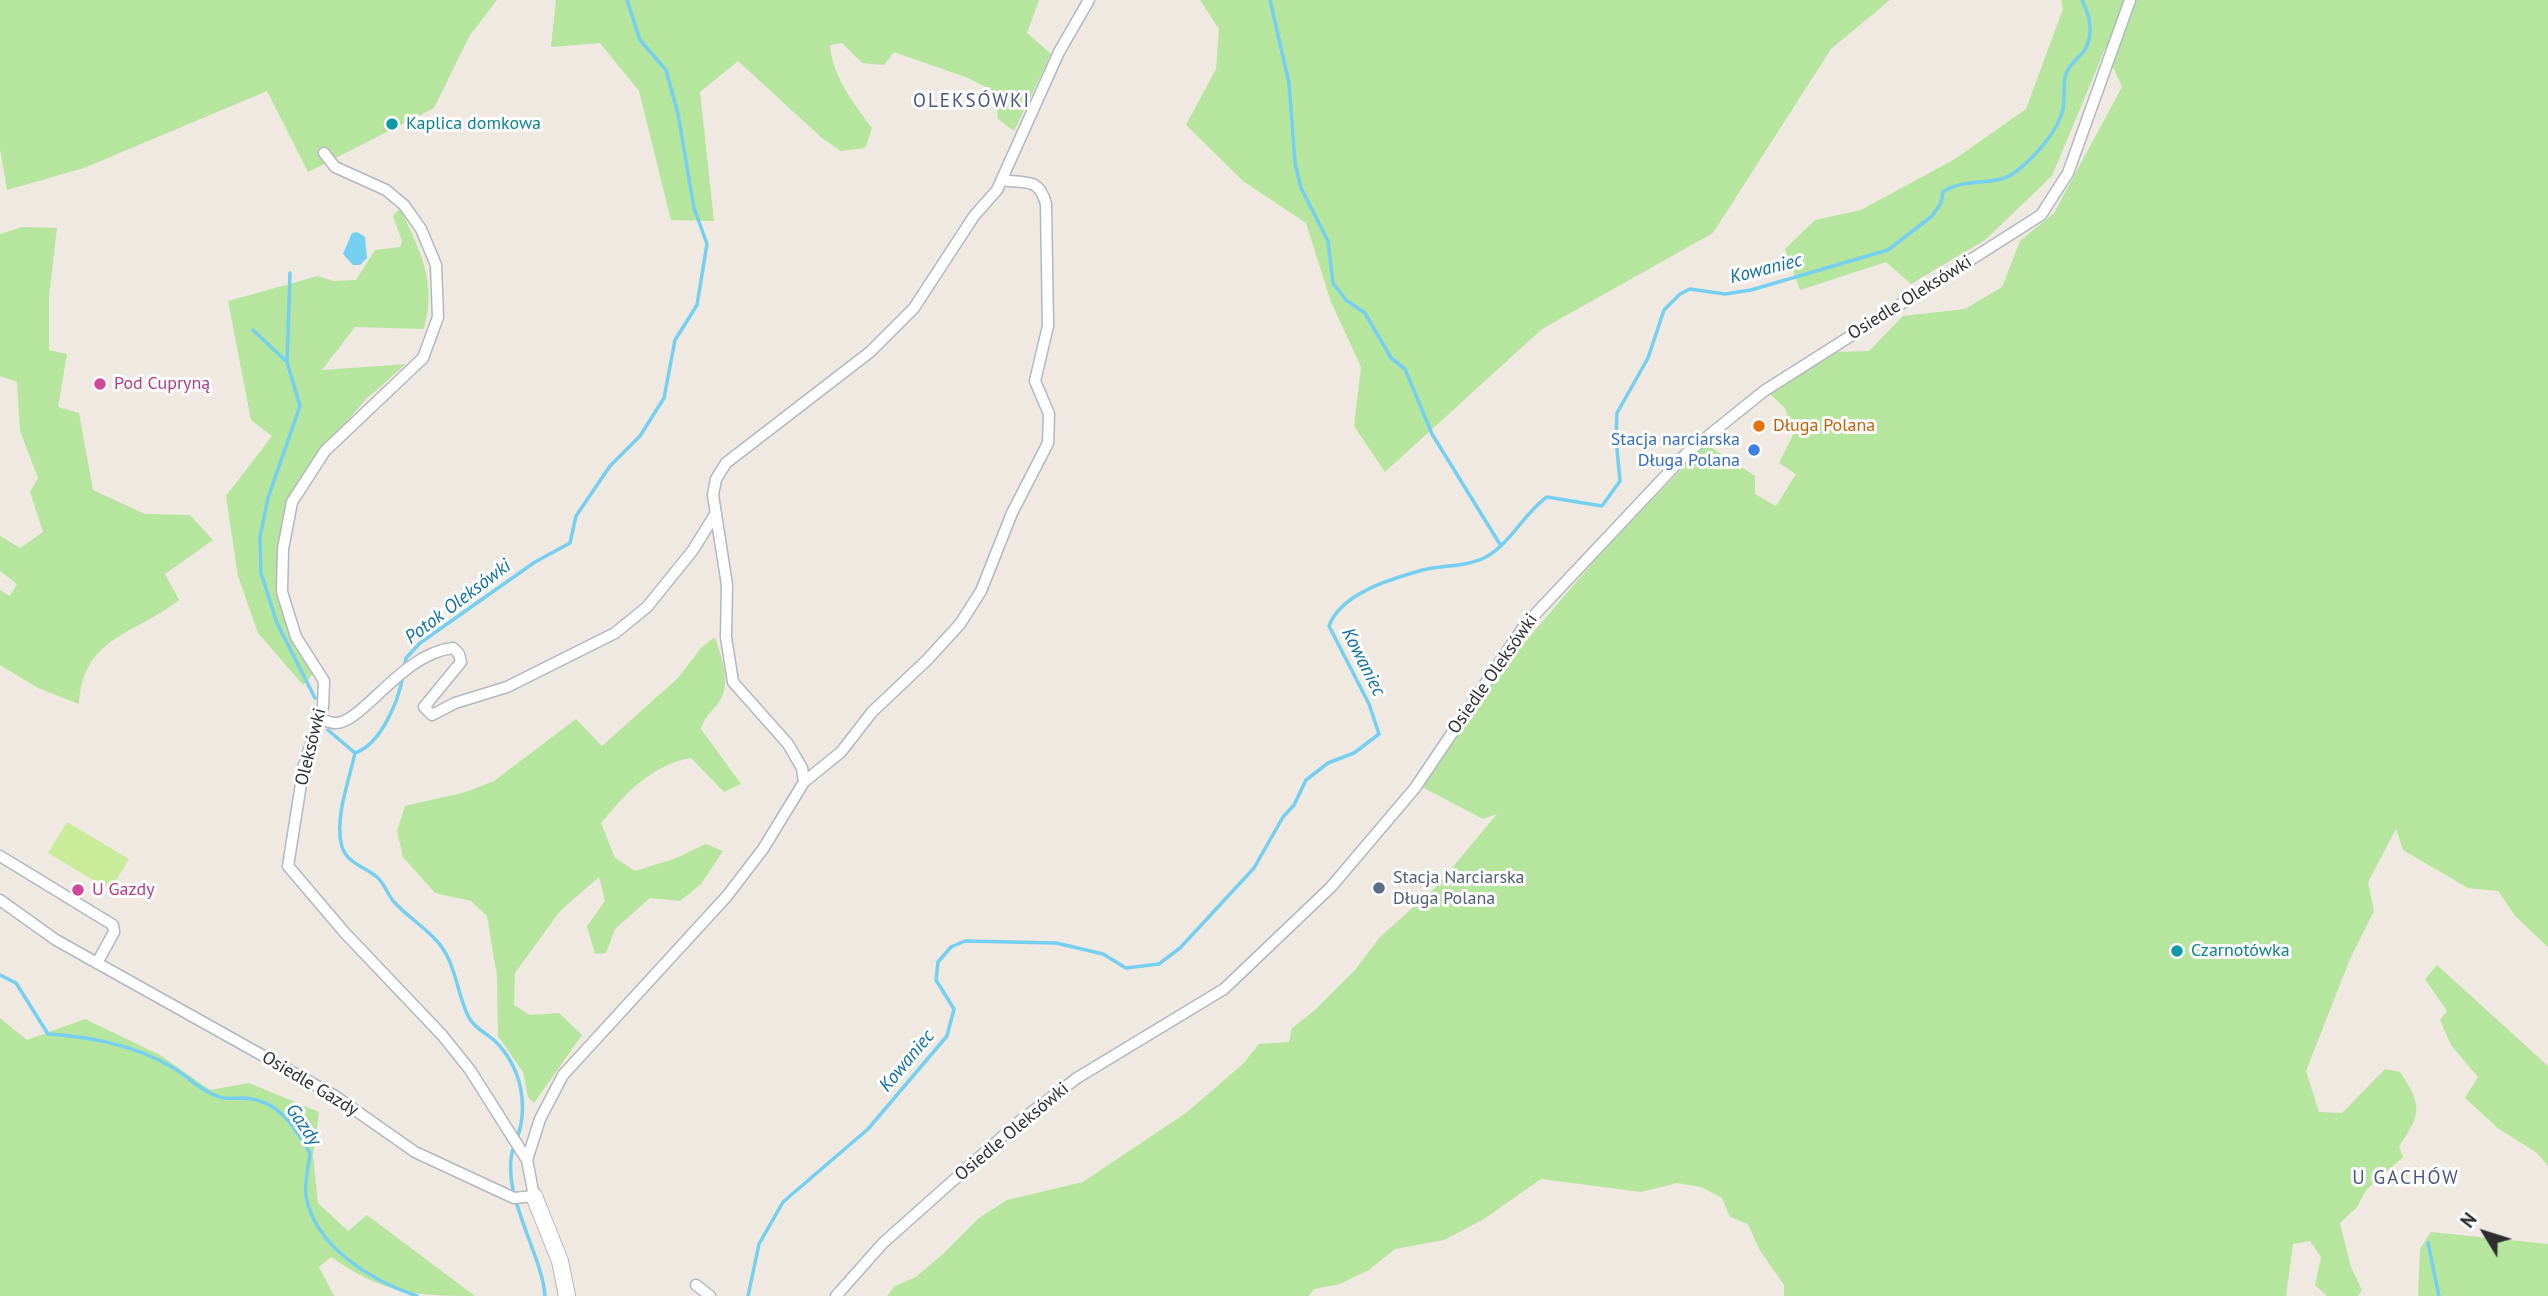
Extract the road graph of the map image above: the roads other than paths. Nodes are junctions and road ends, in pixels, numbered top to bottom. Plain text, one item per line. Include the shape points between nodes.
1 (1089, 0) edge
2 (2130, 0) edge
3 (324, 153) dead end
4 (1002, 180) junction
5 (716, 513) junction
6 (319, 719) junction
7 (804, 782) junction
8 (0, 856) edge
9 (0, 900) edge
10 (97, 962) junction
11 (527, 1160) junction
12 (530, 1197) junction
13 (696, 1284) dead end
14 (567, 1296) edge
15 (710, 1296) edge
16 (836, 1296) edge

1 - 4 street via 1059,52
2 - 16 street, Osiedle Oleksówki via 2068,173 2041,215 1764,391 1686,453 1525,625 1415,788 1331,887 1224,989 1077,1078 1020,1121 883,1243
3 - 6 street, Oleksówki via 335,167 386,190 421,229 436,265 438,317 423,358 325,451 292,502 283,549 282,592 296,637 324,681
4 - 5 street via 891,334 726,463 716,479
4 - 7 street via 1035,183 1042,188 1046,204 1048,326 1035,381 1049,414 1048,443 1012,513 981,591 960,624 872,712 841,752
5 - 6 street via 647,607 615,633 507,687 432,715 424,707 429,697 461,662 453,648 441,649 403,670 353,717 337,723
5 - 7 street via 727,585 726,637 733,682 788,744 802,768
6 - 11 street, Oleksówki via 304,765 288,866 442,1035
7 - 11 street via 763,849 727,896 563,1075 540,1119
8 - 10 street via 113,925 114,932
9 - 10 street, Osiedle Gazdy via 56,940
10 - 12 street, Osiedle Gazdy via 335,1096 415,1152 513,1198
11 - 12 street, Oleksówki
12 - 14 street via 560,1261
13 - 15 street

